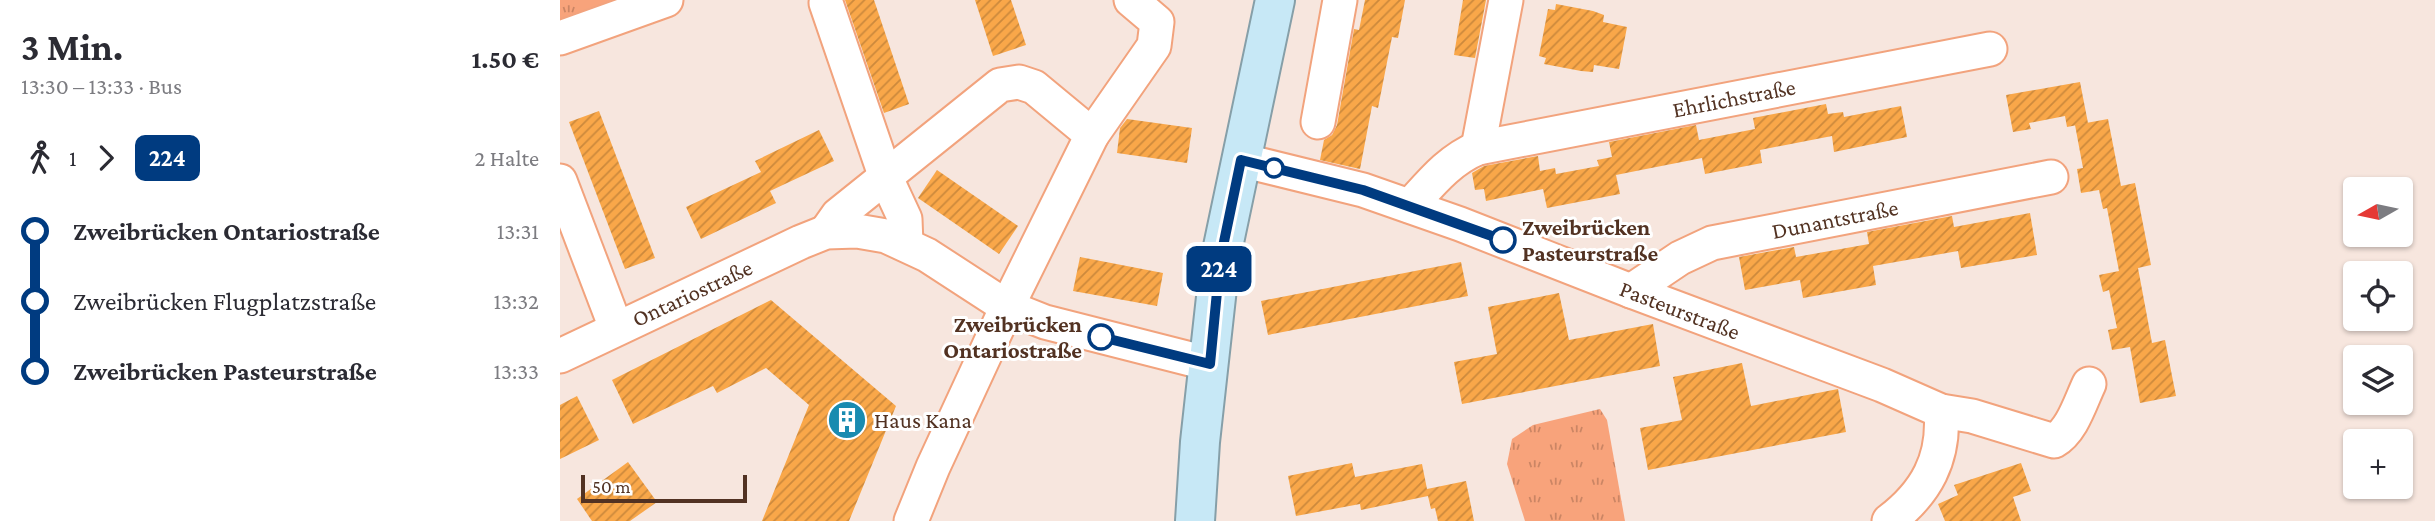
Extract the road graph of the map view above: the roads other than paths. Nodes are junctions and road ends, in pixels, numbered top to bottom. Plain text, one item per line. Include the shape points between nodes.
1 (666, 0) edge
2 (1131, 0) edge
3 (1275, 0) edge
4 (1340, 0) edge
5 (1506, 0) edge
6 (826, 3) dead end
7 (560, 38) edge
8 (1990, 49) dead end
9 (1318, 122) dead end
10 (1092, 135) junction
11 (1478, 148) junction
12 (1241, 160) junction
13 (2051, 177) dead end
14 (886, 178) junction
15 (560, 181) edge
16 (1410, 206) junction
17 (826, 232) junction
18 (906, 244) junction
19 (1632, 291) junction
20 (1007, 307) junction
21 (616, 328) junction
22 (560, 356) edge
23 (1210, 364) junction
24 (2089, 384) dead end
25 (1941, 411) junction
26 (911, 521) edge
27 (1195, 521) edge
28 (1889, 521) edge

1 - 7 street
2 - 10 street via 1157,22 1154,46
3 - 12 main road
4 - 9 street
5 - 11 street
6 - 14 street
8 - 11 street, Ehrlichstraße
10 - 14 street, Ontariostraße via 1034,87 1019,82 1000,85
10 - 20 street
11 - 16 street, Ehrlichstraße via 1448,164
12 - 16 street, Pasteurstraße
12 - 23 main road via 1220,261
13 - 19 street, Dunantstraße via 1712,243 1680,258
14 - 17 street, Ontariostraße via 838,215
14 - 18 street via 905,219
15 - 21 street
16 - 19 street, Pasteurstraße
17 - 18 street, Ontariostraße via 857,231
17 - 21 street, Ontariostraße
18 - 20 street, Ontariostraße
19 - 25 street, Pasteurstraße
20 - 23 street, Ontariostraße via 1045,322
20 - 26 street
21 - 22 street, Ontariostraße
23 - 27 main road
24 - 25 street, Pasteurstraße via 2062,437 2053,441
25 - 28 street via 1936,464 1921,490

